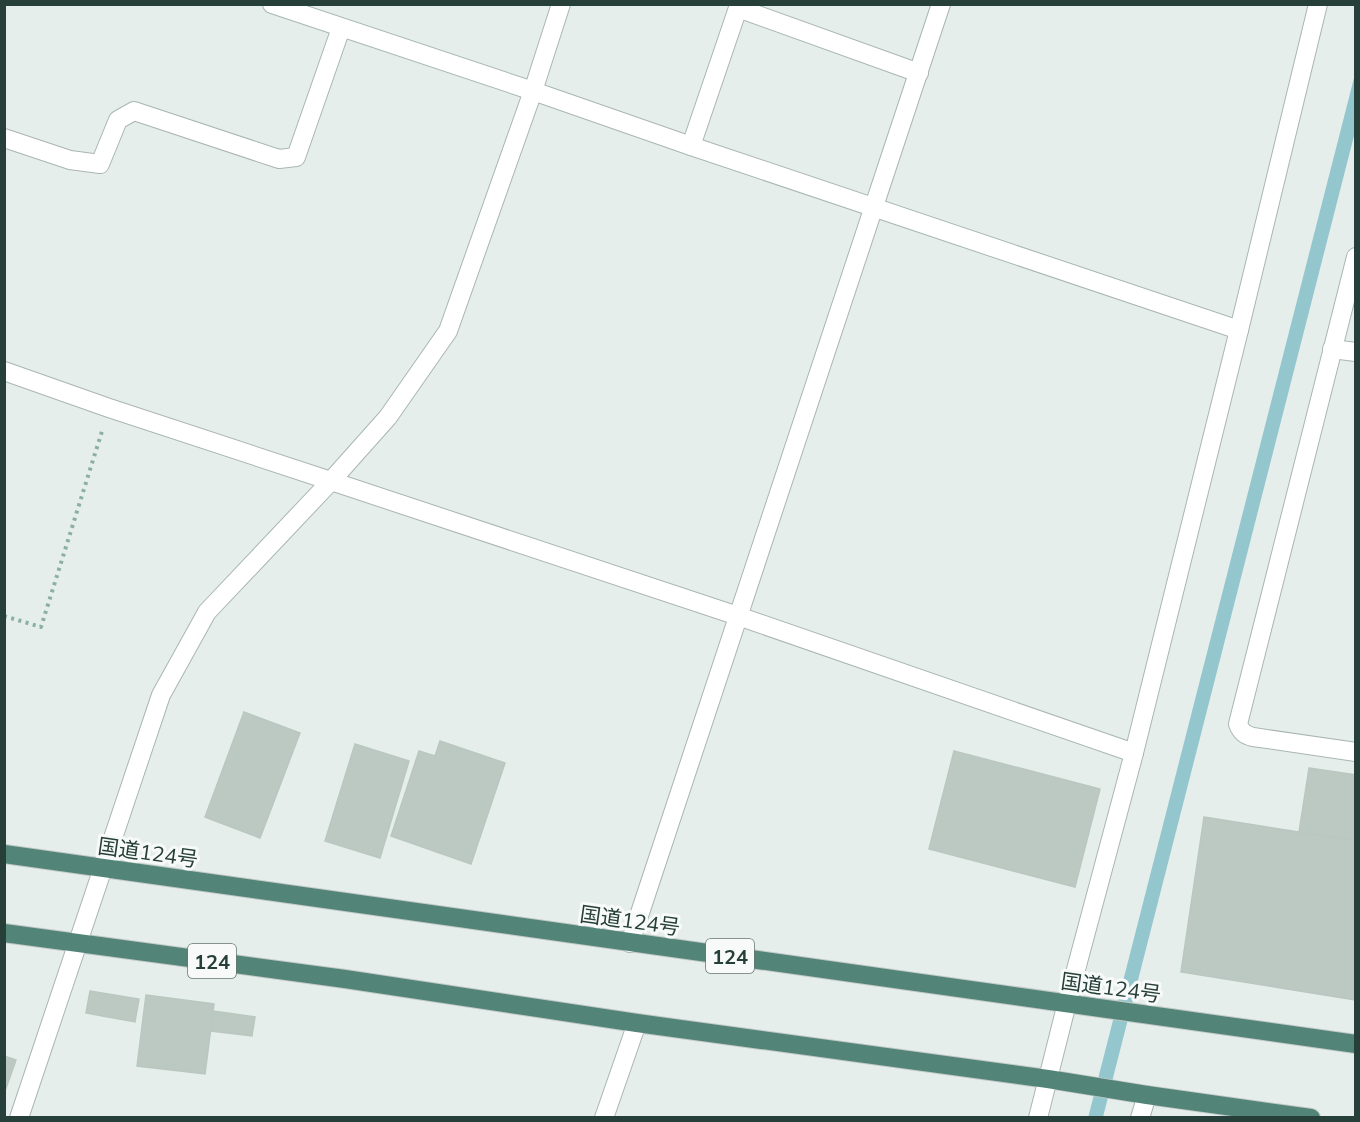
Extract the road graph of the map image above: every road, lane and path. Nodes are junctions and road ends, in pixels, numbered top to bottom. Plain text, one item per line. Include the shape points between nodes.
1 (272, 4) edge
2 (561, 4) edge
3 (941, 4) edge
4 (1318, 4) edge
5 (341, 28) junction
6 (919, 73) junction
7 (533, 91) junction
8 (4, 138) edge
9 (691, 146) junction
10 (875, 208) junction
11 (1356, 257) edge
12 (1239, 330) junction
13 (1332, 349) junction
14 (1356, 352) edge
15 (4, 370) edge
16 (109, 408) junction
17 (331, 481) junction
18 (4, 616) edge
19 (738, 616) junction
20 (1356, 752) edge
21 (1134, 753) junction
22 (4, 854) edge
23 (104, 869) junction
24 (4, 933) edge
25 (630, 942) junction
26 (78, 943) junction
27 (1067, 1003) junction
28 (636, 1023) junction
29 (1356, 1044) edge
30 (1048, 1079) junction
31 (1147, 1095) junction
32 (19, 1118) edge
33 (604, 1118) edge
34 (1038, 1118) edge
35 (1140, 1118) edge
36 (1311, 1118) edge

1 - 5 street
2 - 7 street
3 - 6 street
4 - 12 street
5 - 7 street
5 - 8 street via 296,157 279,159 134,111 118,120 100,164 70,160
6 - 9 street via 738,8
6 - 10 street
7 - 9 street
7 - 17 street via 448,331 388,417
9 - 10 street
10 - 12 street
10 - 19 street
11 - 13 street
12 - 21 street
13 - 14 street
13 - 20 street via 1238,724 1246,735 1253,737
15 - 16 street
16 - 17 street
16 - 18 path via 41,627
17 - 19 street
17 - 23 street via 207,612 161,695
19 - 21 street
19 - 25 street
21 - 27 street
22 - 23 highway, 国道124号 / 124
23 - 25 highway, 国道124号 / 124
23 - 26 street
24 - 26 highway, 124
25 - 27 highway, 国道124号 / 124
26 - 28 highway, 124
26 - 32 street
27 - 29 highway, 国道124号 / 124
27 - 30 street
28 - 30 highway, 124
28 - 33 street
30 - 31 highway, 124
30 - 34 street
31 - 35 street
31 - 36 highway, 124

